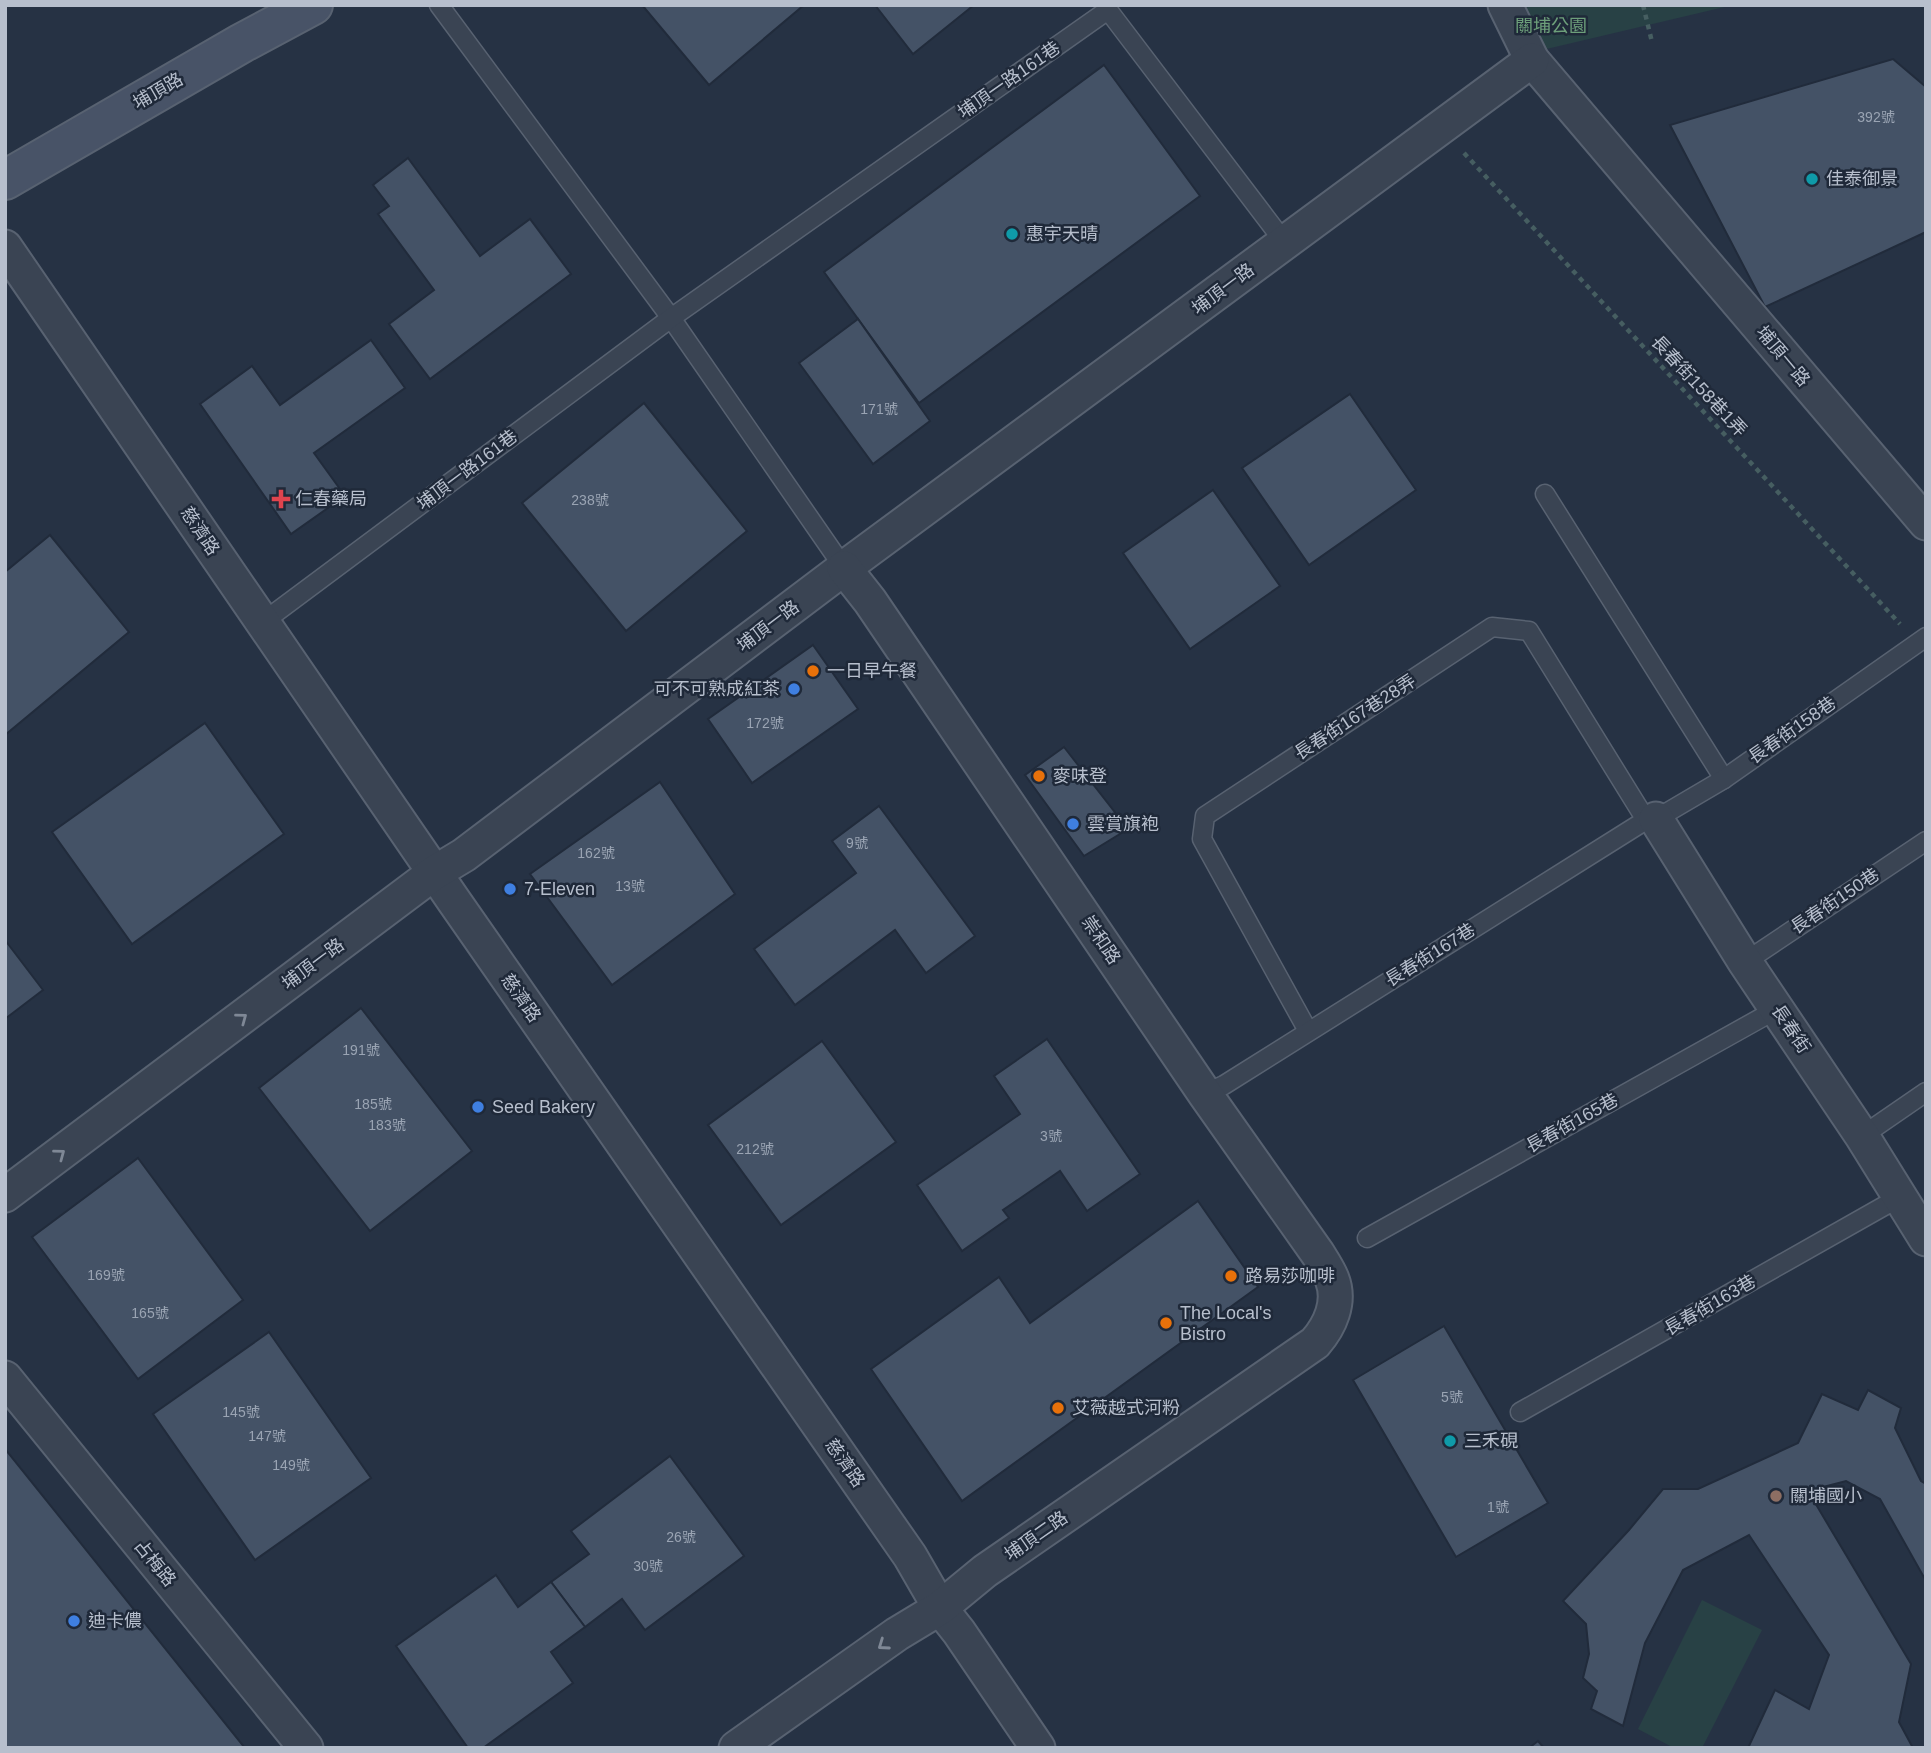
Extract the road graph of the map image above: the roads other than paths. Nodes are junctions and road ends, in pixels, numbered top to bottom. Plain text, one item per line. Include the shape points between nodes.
1 (313, 5) edge
2 (439, 5) edge
3 (1505, 5) edge
4 (1532, 60) junction
5 (5, 180) edge
6 (1284, 243) junction
7 (5, 247) edge
8 (671, 318) junction
9 (1545, 494) dead end
10 (1926, 523) edge
11 (844, 568) junction
12 (263, 622) junction
13 (1923, 644) edge
14 (1724, 779) junction
15 (1651, 820) junction
16 (1926, 841) edge
17 (435, 873) junction
18 (1745, 962) junction
19 (1777, 1009) junction
20 (1308, 1031) junction
21 (1926, 1092) edge
22 (1205, 1094) junction
23 (1862, 1136) junction
24 (5, 1195) edge
25 (1900, 1197) junction
26 (1367, 1238) dead end
27 (1926, 1239) edge
28 (1330, 1320) joint
29 (5, 1378) edge
30 (1520, 1412) dead end
31 (940, 1608) junction
32 (306, 1748) edge
33 (736, 1748) edge
34 (1038, 1748) edge

1 - 5 street, 埔頂路
2 - 8 lane
3 - 4 street, 埔頂一路
4 - 6 street, 埔頂一路
4 - 10 street, 埔頂一路
6 - 8 lane, 埔頂一路161巷 via 1108,10
6 - 11 street, 埔頂一路
7 - 12 street, 慈濟路
8 - 11 lane
8 - 12 lane, 埔頂一路161巷
9 - 14 lane
11 - 17 street, 埔頂一路
11 - 22 street, 崇和路
12 - 17 street, 慈濟路
13 - 14 lane, 長春街158巷
14 - 15 lane, 長春街158巷
15 - 18 street, 長春街
15 - 20 lane, 長春街167巷
15 - 20 lane, 長春街167巷28弄 via 1529,631 1492,627 1205,816 1202,839
16 - 18 lane, 長春街150巷
24 -> 17 street, 埔頂一路
17 - 31 street, 慈濟路 via 910,1556
18 - 19 street, 長春街
19 - 23 street, 長春街
19 - 26 lane, 長春街165巷
20 - 22 lane, 長春街167巷
21 - 23 lane
22 - 28 street, 崇和路 via 1333,1279 1337,1301
23 - 25 street, 長春街
25 - 27 street, 長春街
25 - 30 lane, 長春街163巷
28 - 31 street, 埔頂二路 via 1315,1343 985,1571
29 - 32 street, 占梅路
31 -> 33 street, 埔頂二路
31 - 34 street, 慈濟路

